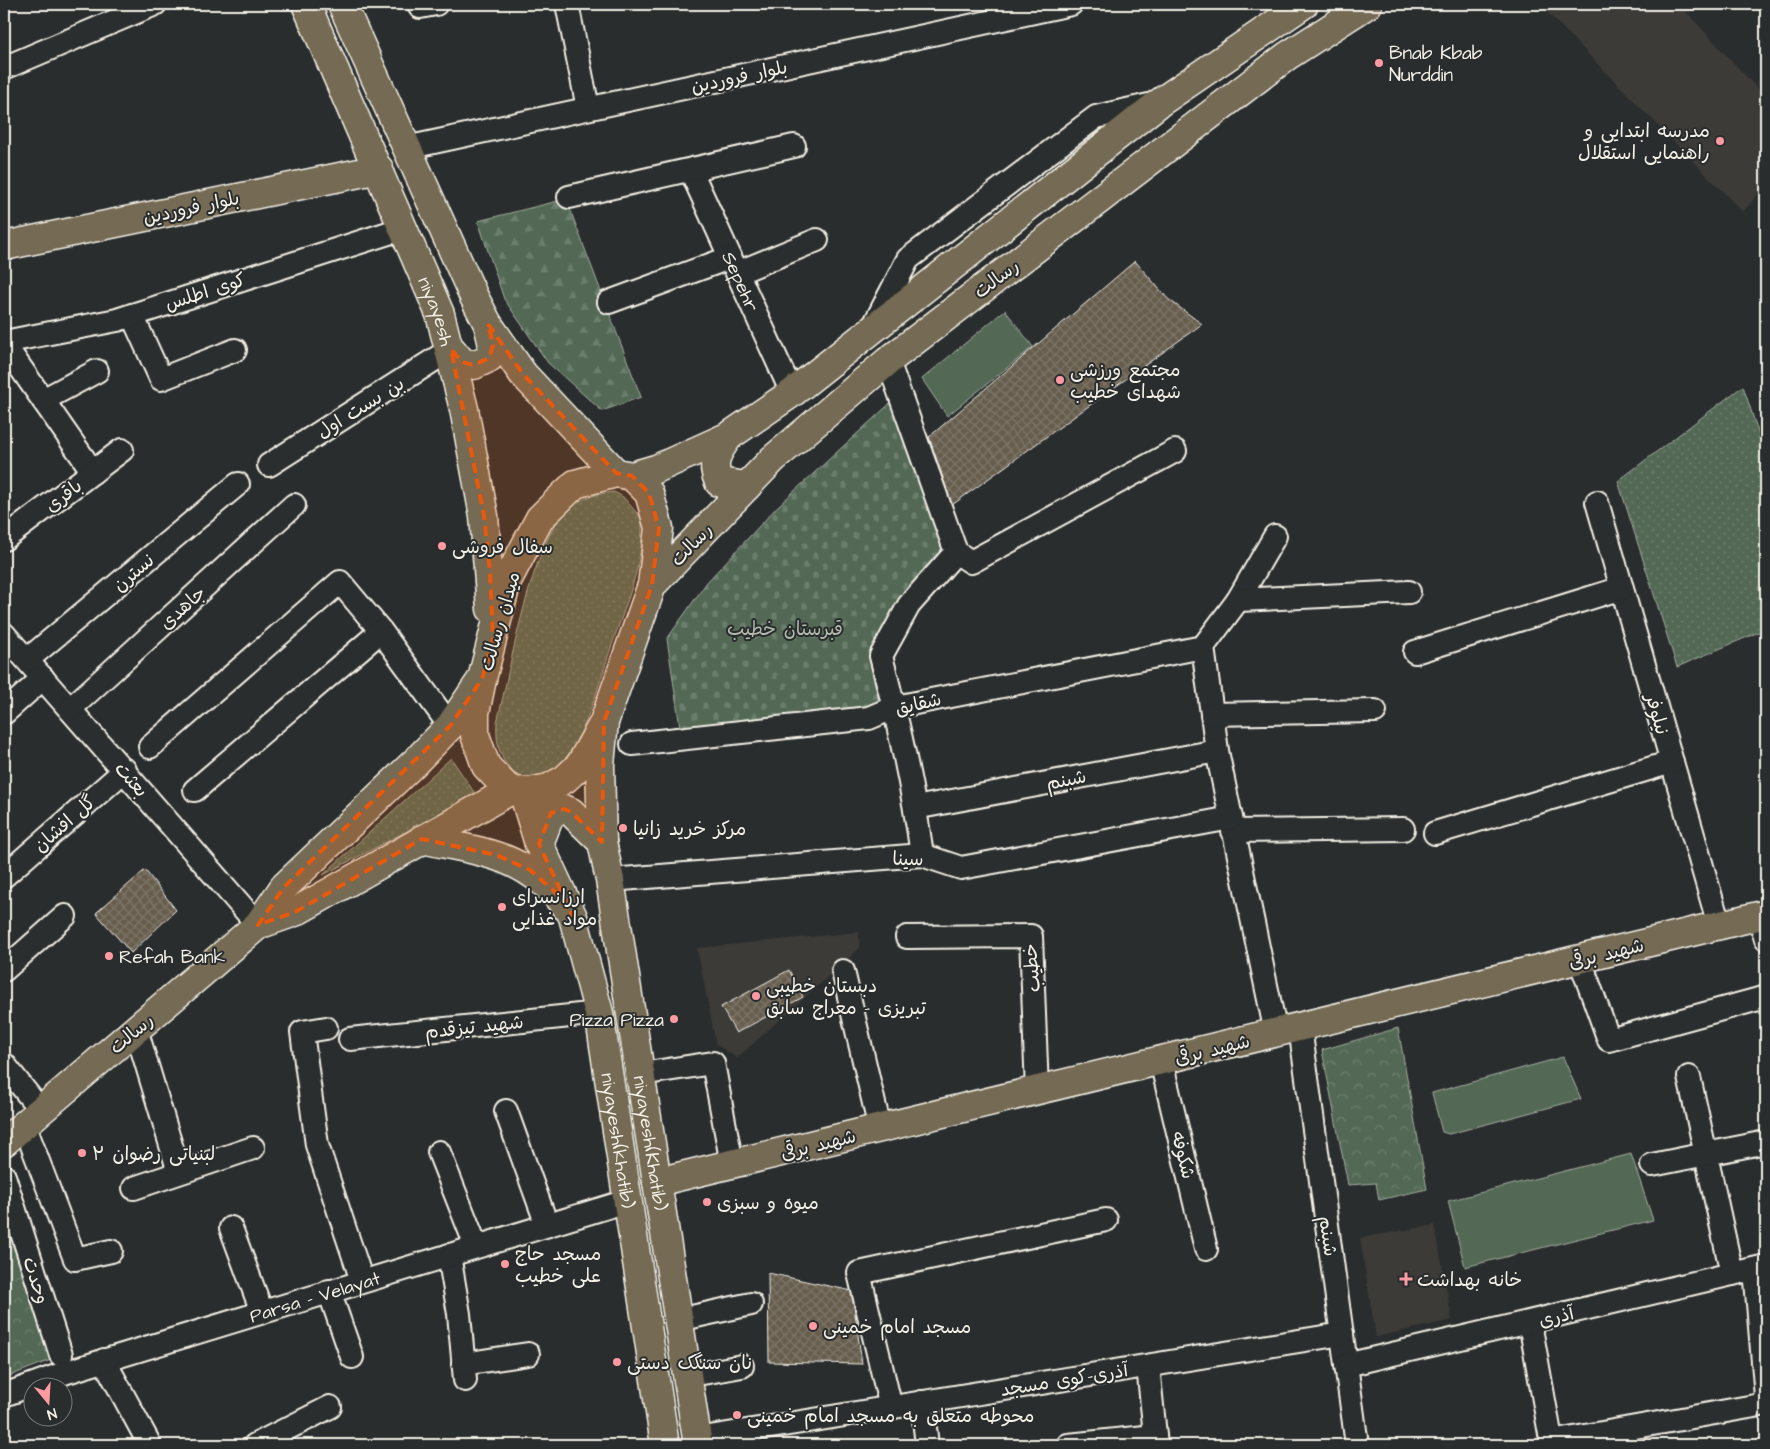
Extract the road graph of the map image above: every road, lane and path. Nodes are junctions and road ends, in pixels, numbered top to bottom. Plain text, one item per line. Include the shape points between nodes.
1 (155, 4) edge
2 (306, 4) edge
3 (342, 4) edge
4 (567, 4) edge
5 (1071, 4) edge
6 (1304, 4) edge
7 (1368, 4) edge
8 (132, 8) edge
9 (985, 13) edge
10 (4, 68) edge
11 (588, 108) junction
12 (794, 146) dead end
13 (406, 148) junction
14 (379, 169) junction
15 (691, 171) junction
16 (569, 198) dead end
17 (404, 228) junction
18 (817, 240) dead end
19 (4, 246) edge
20 (733, 266) junction
21 (609, 302) dead end
22 (132, 315) junction
23 (488, 324) junction
24 (4, 343) edge
25 (451, 349) junction
26 (235, 350) dead end
27 (888, 361) junction
28 (97, 371) dead end
29 (792, 393) junction
30 (43, 400) junction
31 (729, 436) junction
32 (122, 450) dead end
33 (1175, 451) dead end
34 (269, 465) dead end
35 (93, 472) junction
36 (624, 474) junction
37 (238, 484) dead end
38 (747, 486) junction
39 (1597, 502) dead end
40 (294, 505) dead end
41 (1274, 536) dead end
42 (4, 539) edge
43 (956, 552) junction
44 (652, 585) junction
45 (1622, 588) junction
46 (1409, 592) dead end
47 (1238, 600) junction
48 (381, 631) junction
49 (4, 634) edge
50 (493, 639) junction
51 (1203, 647) junction
52 (1415, 652) dead end
53 (27, 660) junction
54 (43, 678) junction
55 (482, 679) junction
56 (895, 707) junction
57 (70, 709) junction
58 (1375, 711) dead end
59 (4, 713) edge
60 (1212, 714) junction
61 (604, 722) junction
62 (450, 726) junction
63 (632, 744) dead end
64 (150, 746) dead end
65 (1217, 751) junction
66 (1672, 762) junction
67 (125, 770) junction
68 (195, 790) dead end
69 (517, 791) junction
70 (915, 808) junction
71 (1232, 825) junction
72 (1403, 829) dead end
73 (1435, 833) dead end
74 (422, 839) junction
75 (602, 842) junction
76 (539, 844) junction
77 (922, 855) junction
78 (4, 876) edge
79 (610, 880) junction
80 (65, 916) dead end
81 (573, 917) junction
82 (1764, 923) edge
83 (1719, 925) junction
84 (258, 926) junction
85 (907, 937) dead end
86 (1580, 960) junction
87 (4, 970) edge
88 (843, 971) dead end
89 (1766, 997) edge
90 (599, 1013) junction
91 (326, 1028) dead end
92 (136, 1029) junction
93 (1288, 1030) junction
94 (350, 1040) dead end
95 (1161, 1061) junction
96 (4, 1064) edge
97 (641, 1074) junction
98 (1689, 1077) dead end
99 (1037, 1091) junction
100 (506, 1111) dead end
101 (33, 1118) junction
102 (880, 1129) junction
103 (4, 1142) edge
104 (1766, 1142) edge
105 (254, 1148) dead end
106 (439, 1152) dead end
107 (1706, 1154) junction
108 (732, 1164) junction
109 (1652, 1166) dead end
110 (179, 1172) junction
111 (4, 1176) edge
112 (657, 1182) junction
113 (134, 1188) dead end
114 (627, 1201) junction
115 (1106, 1220) dead end
116 (547, 1225) junction
117 (231, 1228) dead end
118 (476, 1246) junction
119 (1206, 1248) dead end
120 (111, 1251) dead end
121 (449, 1255) junction
122 (1761, 1267) edge
123 (1732, 1274) junction
124 (362, 1281) junction
125 (329, 1292) junction
126 (751, 1304) dead end
127 (262, 1312) junction
128 (678, 1320) junction
129 (1530, 1323) junction
130 (1342, 1334) junction
131 (528, 1354) dead end
132 (61, 1355) dead end
133 (352, 1357) dead end
134 (104, 1360) junction
135 (1346, 1365) junction
136 (742, 1366) dead end
137 (1148, 1366) junction
138 (686, 1376) junction
139 (4, 1395) edge
140 (1766, 1397) edge
141 (922, 1402) junction
142 (1766, 1404) edge
143 (330, 1407) dead end
144 (891, 1408) junction
145 (1156, 1440) edge
146 (697, 1442) edge
147 (1551, 1444) edge
148 (150, 1445) edge
149 (255, 1445) edge
150 (663, 1445) edge
151 (927, 1445) edge
152 (1068, 1445) edge
153 (1357, 1445) edge

1 - 8 street
2 - 14 main road, niyayesh
3 - 13 main road, niyayesh
4 - 11 street
5 - 9 street, بلوار فروردین
6 - 29 main road, رسالت via 1159,102
7 - 27 main road, رسالت via 1287,56
8 - 10 street
9 - 11 street, بلوار فروردین
11 - 13 street, بلوار فروردین
12 - 15 street
13 - 23 main road, niyayesh
14 - 17 main road, niyayesh
14 - 19 main road, بلوار فروردین
15 - 16 street
15 - 20 street, Sepehr
17 - 22 street, کوی اطلس
17 - 25 main road, niyayesh
18 - 20 street
20 - 21 street
20 - 29 street, Sepehr
22 - 24 street, کوی اطلس
22 - 26 street via 161,379
23 - 25 main road via 493,345 488,358 474,365 462,362
23 - 36 main road, niyayesh via 524,374
24 - 30 street, کوی اطلس
25 - 34 street, بن بست اول
25 - 50 main road, niyayesh via 484,516
27 - 38 main road, رسالت via 773,459
27 - 43 street
28 - 30 street
29 - 31 main road, رسالت
30 - 35 street, کوی اطلس
31 - 36 main road, رسالت via 656,468
31 - 38 main road via 715,455 714,472 719,482
32 - 35 street, باقری
33 - 43 street via 971,562
35 - 42 street, باقری
36 - 44 main road via 649,493 659,528
36 - 50 main road, میدان رسالت via 575,484 540,518 506,581
37 - 53 street, نسترن
38 - 44 main road, رسالت
39 - 45 street, نیلوفر
40 - 57 street, جاهدی
41 - 47 street
43 - 56 street via 909,605 881,656
44 - 61 main road
45 - 52 street
45 - 66 street, نیلوفر
46 - 47 street
47 - 51 street
48 - 62 street
48 - 64 street via 340,582
48 - 68 street
49 - 53 street, بعثت
50 - 55 main road, میدان رسالت
51 - 56 street, شقایق
51 - 60 street, شبنم
53 - 54 street, بعثت
54 - 57 street, بعثت
54 - 59 street
55 - 62 main road, رسالت
55 - 69 main road, میدان رسالت via 475,713 475,735 480,754 497,779
56 - 63 street, شقایق via 869,718
56 - 70 street
57 - 67 street, بعثت
58 - 60 street
60 - 65 street, شبنم
61 - 69 main road via 580,765 565,779 549,788
61 - 75 main road, niyayesh(Khatib) via 600,765
62 - 84 main road, رسالت via 284,887
65 - 70 street, شبنم
65 - 71 street, شبنم
66 - 73 street
66 - 83 street, نیلوفر
67 - 78 street, گل افشان
67 - 84 street, بعثت
69 - 74 main road, رسالت
69 - 76 main road, niyayesh(khatib)
70 - 77 street
71 - 72 street, سینا
71 - 77 street, سینا via 960,868
71 - 93 street, شبنم
74 - 81 main road via 496,855 530,870 555,892
74 - 84 main road, رسالت via 295,912
75 - 76 main road via 564,809 551,813
75 - 79 main road, niyayesh(Khatib)
76 - 81 main road, niyayesh(khatib)
77 - 79 street, سینا
79 - 97 main road, niyayesh(Khatib)
80 - 87 street
81 - 90 main road, niyayesh(khatib)
82 - 83 main road, شهید برقی
83 - 86 main road, شهید برقی
84 - 92 main road, رسالت
85 - 99 street, خطیب via 1031,936
86 - 89 street via 1609,1040
86 - 93 main road, شهید برقی
88 - 102 street
90 - 94 street, شهید تیزقدم
90 - 114 main road, niyayesh(khatib)
91 - 124 street via 302,1032 317,1146
92 - 101 main road, رسالت
92 - 110 street
93 - 95 main road, شهید برقی
93 - 130 street, شبنم
95 - 99 main road, شهید برقی
95 - 119 street, شکوفه
96 - 101 street
97 - 108 street via 713,1064
97 - 112 main road, niyayesh(Khatib)
98 - 107 street
99 - 102 main road, شهید برقی
100 - 116 street
101 - 103 main road, رسالت
101 - 120 street via 75,1259
102 - 108 main road, شهید برقی
104 - 107 street
105 - 110 street
106 - 118 street
107 - 109 street
107 - 123 street
108 - 112 main road, شهید برقی
110 - 113 street
111 - 132 street, وحدت
112 - 128 main road, niyayesh(Khatib)
114 - 116 street, Parsa - Velayat
114 - 150 main road, niyayesh(khatib)
115 - 144 street via 859,1273
116 - 118 street, Parsa - Velayat
117 - 127 street
118 - 121 street, Parsa - Velayat
121 - 124 street, Parsa - Velayat
121 - 131 street via 464,1372
122 - 123 street, آذری
122 - 140 street
123 - 129 street, آذری
124 - 125 street, Parsa - Velayat
125 - 127 street, Parsa - Velayat
125 - 133 street
126 - 128 street
127 - 134 street, Parsa - Velayat
128 - 138 main road, niyayesh(Khatib)
129 - 135 street, آذری
129 - 147 street
130 - 135 street, شبنم
130 - 137 street, آذری-کوی مسجد
134 - 139 street, Parsa - Velayat
134 - 148 street
135 - 153 street, شبنم
136 - 138 street
137 - 141 street, آذری-کوی مسجد
137 - 145 street
138 - 146 main road, niyayesh(Khatib)
141 - 144 street, آذری-کوی مسجد
141 - 151 street
142 - 147 street
143 - 149 street
144 - 146 street, آذری-کوی مسجد
145 - 152 street

